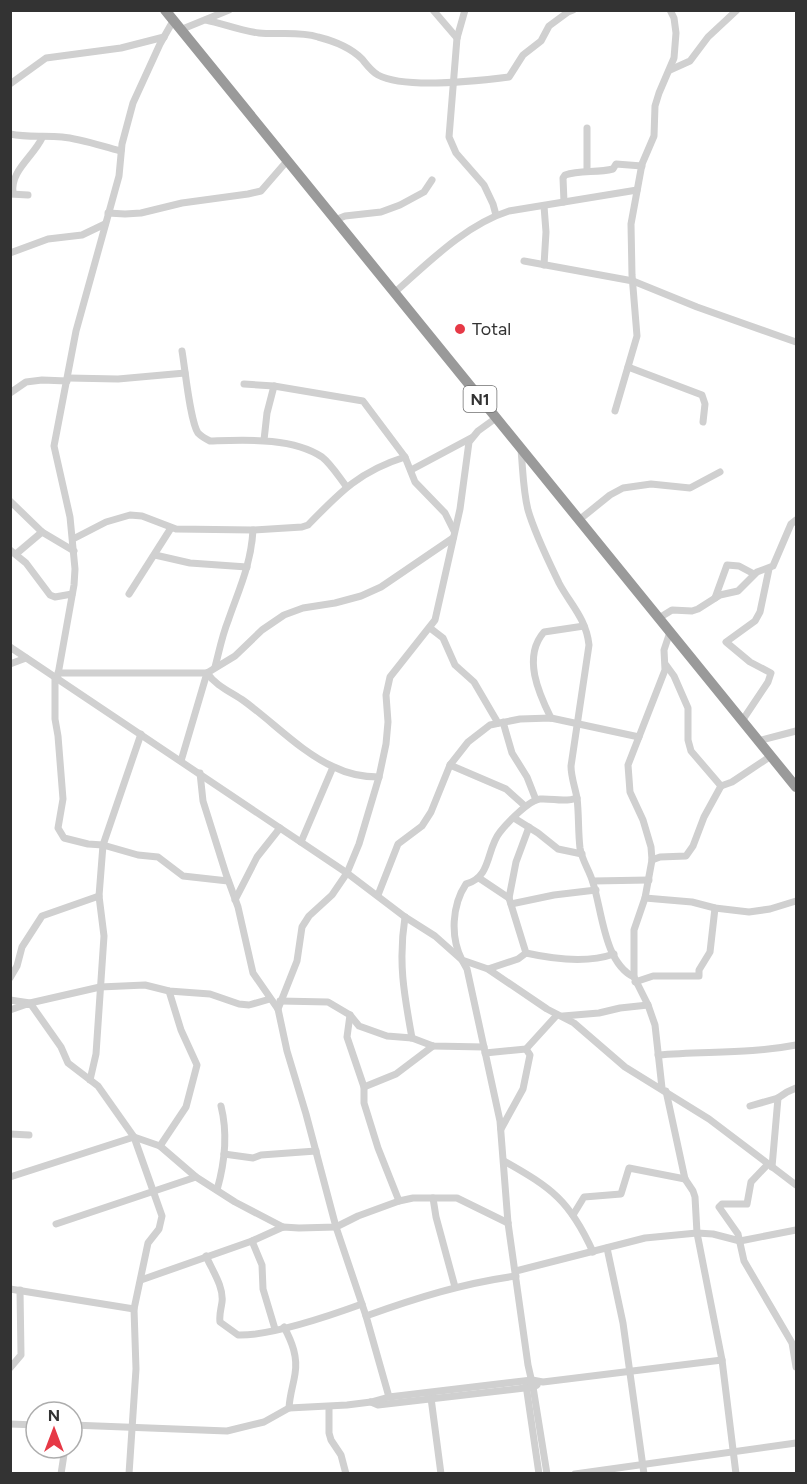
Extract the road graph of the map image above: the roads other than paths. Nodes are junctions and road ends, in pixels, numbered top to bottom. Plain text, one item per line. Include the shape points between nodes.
1 (165, 10) edge
2 (229, 10) edge
3 (433, 10) edge
4 (465, 10) edge
5 (573, 10) edge
6 (670, 10) edge
7 (737, 10) edge
8 (206, 20) junction
9 (177, 26) junction
10 (164, 37) junction
11 (457, 38) junction
12 (670, 70) junction
13 (454, 81) junction
14 (10, 84) edge
15 (587, 128) dead end
16 (10, 134) edge
17 (42, 138) junction
18 (121, 151) junction
19 (287, 161) junction
20 (642, 166) junction
21 (586, 171) junction
22 (432, 180) dead end
23 (637, 190) junction
24 (12, 193) edge
25 (28, 195) dead end
26 (564, 202) junction
27 (544, 206) junction
28 (108, 213) junction
29 (496, 215) junction
30 (335, 220) junction
31 (105, 224) junction
32 (10, 254) edge
33 (524, 261) dead end
34 (544, 265) junction
35 (633, 280) junction
36 (394, 293) junction
37 (796, 342) edge
38 (182, 351) dead end
39 (628, 367) junction
40 (185, 373) junction
41 (67, 379) junction
42 (244, 384) dead end
43 (274, 386) junction
44 (10, 393) edge
45 (615, 411) dead end
46 (496, 417) junction
47 (704, 422) dead end
48 (471, 438) junction
49 (264, 440) junction
50 (521, 448) junction
51 (405, 457) junction
52 (411, 470) junction
53 (720, 472) dead end
54 (346, 486) junction
55 (10, 501) edge
56 (446, 513) junction
57 (458, 513) junction
58 (579, 520) junction
59 (796, 520) edge
60 (171, 528) junction
61 (253, 530) junction
62 (42, 532) junction
63 (453, 535) junction
64 (73, 539) junction
65 (74, 551) junction
66 (13, 552) edge
67 (155, 555) junction
68 (247, 567) junction
69 (769, 568) junction
70 (754, 574) junction
71 (72, 594) junction
72 (129, 594) dead end
73 (715, 598) junction
74 (659, 618) junction
75 (584, 626) junction
76 (430, 628) junction
77 (670, 632) junction
78 (10, 647) edge
79 (26, 658) junction
80 (10, 664) edge
81 (666, 666) junction
82 (215, 667) junction
83 (207, 673) junction
84 (57, 677) junction
85 (551, 718) junction
86 (742, 721) junction
87 (501, 722) junction
88 (576, 723) junction
89 (796, 731) edge
90 (141, 734) junction
91 (639, 737) junction
92 (758, 741) junction
93 (771, 756) junction
94 (181, 760) junction
95 (450, 765) junction
96 (333, 767) junction
97 (200, 773) junction
98 (379, 777) junction
99 (721, 786) junction
100 (796, 787) edge
101 (577, 798) junction
102 (536, 800) junction
103 (525, 806) junction
104 (514, 818) junction
105 (529, 827) junction
106 (280, 828) junction
107 (301, 843) junction
108 (103, 845) junction
109 (582, 854) junction
110 (652, 860) junction
111 (347, 873) junction
112 (479, 878) junction
113 (649, 880) junction
114 (228, 881) junction
115 (593, 881) junction
116 (596, 890) junction
117 (99, 896) junction
118 (378, 896) junction
119 (645, 898) junction
120 (236, 900) junction
121 (510, 901) junction
122 (796, 901) edge
123 (715, 908) junction
124 (405, 917) junction
125 (526, 954) junction
126 (614, 954) junction
127 (462, 960) junction
128 (488, 969) junction
129 (10, 978) edge
130 (634, 980) junction
131 (100, 987) junction
132 (169, 991) junction
133 (270, 999) junction
134 (10, 1000) edge
135 (30, 1003) junction
136 (279, 1005) junction
137 (648, 1005) junction
138 (10, 1010) edge
139 (350, 1015) junction
140 (560, 1016) junction
141 (412, 1038) junction
142 (796, 1045) edge
143 (433, 1046) junction
144 (484, 1050) junction
145 (526, 1050) junction
146 (658, 1055) junction
147 (90, 1080) junction
148 (364, 1087) junction
149 (796, 1088) edge
150 (664, 1090) junction
151 (778, 1098) junction
152 (221, 1106) dead end
153 (750, 1106) dead end
154 (501, 1129) junction
155 (10, 1134) edge
156 (29, 1134) dead end
157 (134, 1137) junction
158 (160, 1146) junction
159 (316, 1150) junction
160 (224, 1154) junction
161 (504, 1161) junction
162 (770, 1165) junction
163 (10, 1177) edge
164 (196, 1177) junction
165 (685, 1179) junction
166 (796, 1185) edge
167 (217, 1190) junction
168 (154, 1192) junction
169 (433, 1198) junction
170 (399, 1201) junction
171 (573, 1215) junction
172 (508, 1223) junction
173 (56, 1224) dead end
174 (283, 1227) junction
175 (336, 1227) junction
176 (796, 1230) edge
177 (697, 1233) junction
178 (252, 1241) junction
179 (740, 1241) junction
180 (607, 1248) junction
181 (593, 1252) junction
182 (206, 1256) junction
183 (516, 1274) junction
184 (141, 1280) junction
185 (455, 1287) junction
186 (10, 1289) edge
187 (20, 1290) junction
188 (362, 1304) junction
189 (134, 1310) junction
190 (366, 1316) junction
191 (284, 1328) junction
192 (275, 1329) junction
193 (722, 1360) junction
194 (796, 1367) edge
195 (10, 1368) edge
196 (631, 1372) junction
197 (529, 1384) junction
198 (389, 1397) junction
199 (431, 1398) junction
200 (371, 1402) junction
201 (329, 1407) junction
202 (289, 1408) junction
203 (84, 1426) edge
204 (131, 1428) junction
205 (796, 1443) edge
206 (733, 1452) junction
207 (643, 1464) junction
208 (129, 1473) edge
209 (346, 1473) edge
210 (441, 1473) edge
211 (539, 1473) edge
212 (547, 1473) edge
213 (575, 1473) edge
214 (644, 1473) edge
215 (736, 1473) edge

1 - 9 highway, N1
2 - 8 street
3 - 11 street
4 - 11 street
5 - 13 street via 549,26 509,77
6 - 12 street via 676,33
7 - 12 street via 708,37 690,62
8 - 9 street
8 - 13 street via 255,32 303,34 341,44 374,73 390,81
9 - 10 street
9 - 19 highway, N1
10 - 14 street via 121,48 46,58
10 - 18 street via 133,103
11 - 13 street
12 - 20 street via 659,93 654,136
13 - 29 street via 449,137 456,153 483,185
15 - 21 street
16 - 17 street
17 - 18 street via 72,138
17 - 24 street via 15,175
18 - 28 street via 119,176
19 - 28 street via 261,191 141,213
19 - 30 highway, N1
20 - 21 street via 621,163 608,171
20 - 23 street
21 - 26 street via 565,175
22 - 30 street via 424,192 400,205
23 - 26 street
23 - 35 street via 631,234
24 - 25 street
26 - 27 street
27 - 29 street
27 - 34 street
28 - 31 street
29 - 36 street via 437,255
30 - 36 highway, N1
31 - 32 street via 82,235 48,239
31 - 41 street
33 - 34 street
34 - 35 street
35 - 37 street
35 - 39 street via 637,336
36 - 46 highway, N1
38 - 40 street
39 - 45 street
39 - 47 street via 702,395
40 - 41 street
40 - 49 street via 197,432 210,441
41 - 44 street via 26,382
41 - 64 street via 54,452
42 - 43 street
43 - 49 street
43 - 51 street via 363,401
46 - 48 street
46 - 50 highway, N1
48 - 52 street
48 - 57 street
49 - 54 street via 315,453
50 - 58 highway, N1
50 - 75 street via 530,516
51 - 52 street
51 - 54 street via 381,465
52 - 56 street via 415,482
53 - 58 street via 690,488 651,484 623,488
54 - 61 street via 308,525
55 - 62 street
56 - 57 street
56 - 63 street
57 - 63 street
58 - 74 highway, N1
59 - 69 street via 776,562
60 - 61 street
60 - 64 street via 130,515
60 - 67 street
61 - 68 street
62 - 65 street
62 - 66 street
63 - 76 street via 439,610
63 - 82 street via 381,587 361,596 284,615 235,656
64 - 65 street
65 - 71 street
66 - 71 street via 50,594
67 - 68 street via 190,563
67 - 72 street
68 - 82 street
69 - 70 street
69 - 86 street via 755,621 725,643 771,672
70 - 73 street via 738,591
70 - 73 street via 727,565
71 - 84 street
73 - 74 street via 698,609 672,610
74 - 77 highway, N1
75 - 85 street via 544,632 536,648 537,689
75 - 88 street via 589,645
76 - 87 street via 443,638 455,665 474,682
76 - 98 street via 390,677
77 - 81 street via 664,651
77 - 86 highway, N1
78 - 79 street
79 - 80 street
79 - 84 street
81 - 91 street
81 - 99 street via 688,708 692,751
82 - 83 street
83 - 84 street
83 - 94 street
83 - 96 street
84 - 90 street
84 - 108 street via 55,719 63,799 58,828 64,838
85 - 87 street
85 - 88 street
86 - 92 highway, N1
87 - 95 street via 479,733
87 - 102 street
88 - 91 street
88 - 101 street via 571,766
89 - 92 street
90 - 94 street
90 - 108 street
91 - 110 street via 628,765 628,782 643,820
92 - 93 highway, N1
93 - 99 street
93 - 100 highway, N1
94 - 97 street
95 - 103 street via 506,789
95 - 118 street via 422,826 398,844
96 - 98 street
96 - 107 street
97 - 106 street
97 - 114 street via 203,801
98 - 111 street
99 - 110 street via 686,856
101 - 102 street
101 - 109 street
102 - 103 street
103 - 104 street
104 - 105 street
104 - 112 street via 500,832
105 - 109 street via 558,849
105 - 121 street via 516,862
106 - 107 street
106 - 120 street via 257,857
107 - 111 street
108 - 114 street via 158,856 183,876
108 - 117 street
109 - 115 street
110 - 113 street
111 - 118 street
111 - 136 street via 306,921 297,961
112 - 121 street
112 - 127 street via 466,884 455,904 456,949
113 - 115 street
113 - 119 street
114 - 120 street
115 - 116 street
116 - 121 street
116 - 126 street via 602,924
117 - 129 street via 42,916 22,947
117 - 131 street via 104,936
118 - 124 street
119 - 123 street
119 - 130 street via 634,930
120 - 133 street via 253,974
121 - 125 street
122 - 123 street via 749,912
123 - 130 street via 710,952 699,976
124 - 127 street
124 - 141 street via 402,976
125 - 126 street via 571,959
125 - 128 street
126 - 130 street
127 - 128 street
127 - 144 street
128 - 140 street
130 - 137 street
131 - 132 street via 145,985
131 - 135 street
131 - 147 street via 96,1054
132 - 133 street via 210,994 249,1005
132 - 158 street via 197,1065 186,1107
133 - 136 street
134 - 135 street
135 - 138 street
135 - 147 street via 68,1063
136 - 139 street via 328,1002
136 - 159 street via 287,1051
137 - 140 street
137 - 146 street
139 - 141 street via 359,1026 375,1033
139 - 148 street via 347,1037
140 - 145 street
140 - 150 street via 586,1031 619,1062
141 - 143 street
142 - 146 street via 728,1053
143 - 144 street
143 - 148 street via 396,1074
144 - 145 street
144 - 154 street
145 - 154 street via 530,1055 523,1089
146 - 150 street
147 - 157 street
148 - 170 street via 364,1103
149 - 151 street
150 - 162 street
150 - 165 street
151 - 153 street
151 - 162 street
152 - 160 street via 226,1137
154 - 161 street
155 - 156 street
157 - 158 street
157 - 163 street
157 - 168 street
158 - 164 street
159 - 160 street via 253,1158
159 - 175 street
160 - 167 street
161 - 171 street via 550,1189
161 - 172 street
162 - 166 street
162 - 179 street via 751,1182 747,1204 719,1207
164 - 167 street
164 - 168 street
165 - 171 street via 629,1168 621,1194 584,1197
165 - 177 street via 695,1197
167 - 174 street
168 - 173 street
168 - 184 street via 162,1216 159,1229 148,1244
169 - 170 street
169 - 172 street via 457,1198
169 - 185 street
170 - 175 street
171 - 181 street
172 - 183 street
174 - 175 street
174 - 178 street
175 - 188 street
176 - 179 street
177 - 179 street
177 - 180 street via 645,1238
177 - 193 street
178 - 182 street
178 - 192 street via 262,1265 263,1289
179 - 194 street via 744,1261 792,1343
180 - 181 street
180 - 196 street
181 - 183 street
182 - 184 street
182 - 192 street via 220,1285 220,1322 238,1335
183 - 185 street
183 - 197 street
184 - 189 street
185 - 190 street
186 - 187 street
187 - 189 street
187 - 195 street via 21,1355
188 - 190 street
188 - 191 street
189 - 204 street via 136,1369
190 - 198 street
191 - 192 street
191 - 202 street via 295,1355
193 - 196 street
193 - 206 street
196 - 197 street
196 - 207 street
197 - 198 street
197 - 199 street
197 - 211 street
197 - 212 street
198 - 200 street
199 - 200 street via 378,1405
199 - 210 street
200 - 201 street
201 - 202 street
201 - 209 street via 329,1433
202 - 204 street via 264,1422 227,1431
203 - 204 street
204 - 208 street
205 - 206 street
206 - 207 street
206 - 215 street
207 - 213 street
207 - 214 street

